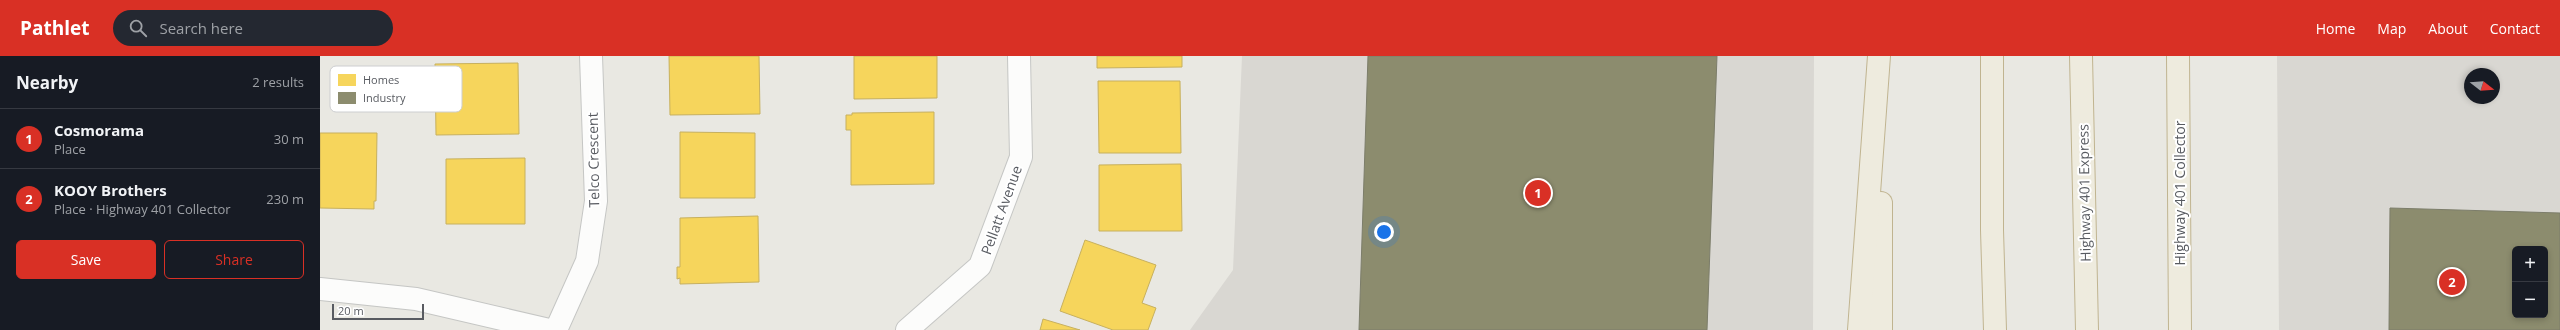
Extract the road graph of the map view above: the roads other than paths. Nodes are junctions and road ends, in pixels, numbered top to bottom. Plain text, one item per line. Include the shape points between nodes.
1 (591, 56) edge
2 (1020, 56) edge
3 (1880, 56) edge
4 (1992, 56) edge
5 (2081, 56) edge
6 (2178, 56) edge
7 (1992, 230) junction
8 (320, 289) edge
9 (548, 330) edge
10 (556, 330) edge
11 (907, 330) edge
12 (1859, 330) edge
13 (1881, 330) edge
14 (1984, 330) edge
15 (1995, 330) edge
16 (2087, 330) edge
17 (2180, 330) edge

1 - 10 street, Telco Crescent via 596,201 587,261
2 - 11 street, Pellatt Avenue via 1021,157 980,266
3 - 12 highway
3 - 13 highway
4 - 7 highway
5 - 16 highway, Highway 401 Express
6 - 17 highway, Highway 401 Collector
7 - 14 highway
7 - 15 highway
8 - 9 street via 416,299

